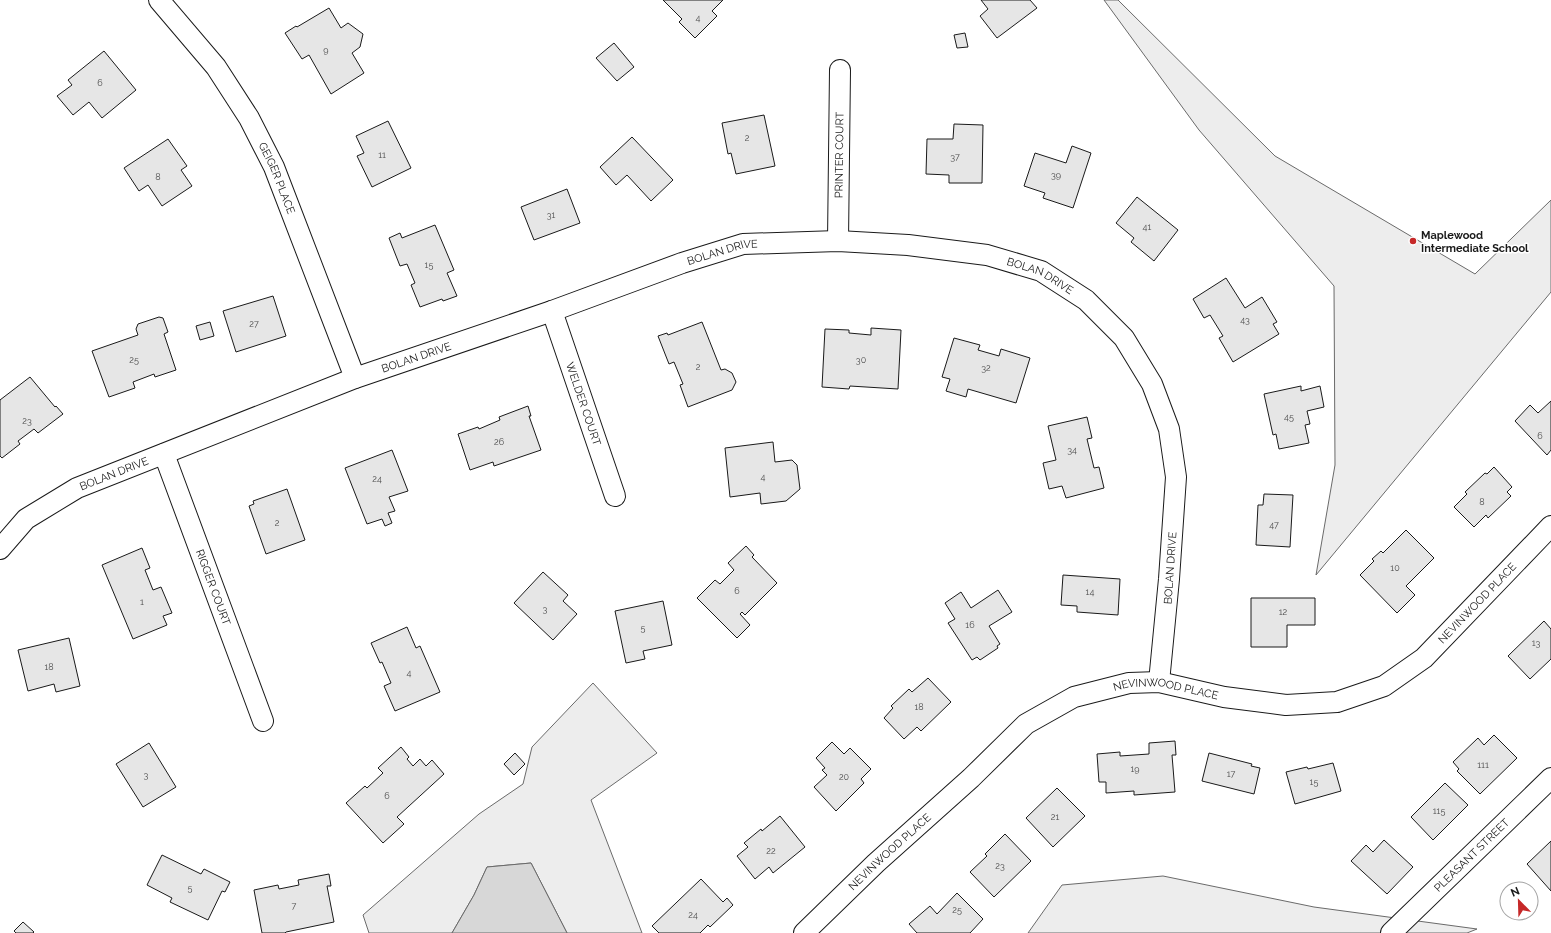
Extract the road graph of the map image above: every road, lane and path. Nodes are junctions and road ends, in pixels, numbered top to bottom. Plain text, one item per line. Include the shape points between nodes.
1 (159, 0) edge
2 (840, 70) dead end
3 (838, 241) junction
4 (552, 311) junction
5 (355, 378) junction
6 (164, 454) junction
7 (614, 496) dead end
8 (1551, 526) edge
9 (0, 549) edge
10 (1159, 682) junction
11 (263, 721) dead end
12 (1551, 778) edge
13 (804, 933) edge
14 (1391, 933) edge

1 - 5 street, GEIGER PLACE via 216,67 249,118 274,167
2 - 3 street, PRINTER COURT
3 - 4 street, BOLAN DRIVE via 743,244
3 - 10 street, BOLAN DRIVE via 908,245 987,255 1041,271 1086,300 1124,338 1152,384 1169,429 1176,477 1170,579
4 - 5 street, BOLAN DRIVE
4 - 7 street, WELDER COURT
5 - 6 street, BOLAN DRIVE
6 - 9 street, BOLAN DRIVE via 77,488 26,519
6 - 11 street, RIGGER COURT
8 - 10 street, NEVINWOOD PLACE via 1424,658 1384,686 1337,702 1286,705 1224,697
10 - 13 street, NEVINWOOD PLACE via 1129,683 1074,697 1026,724
12 - 14 street, PLEASANT STREET

